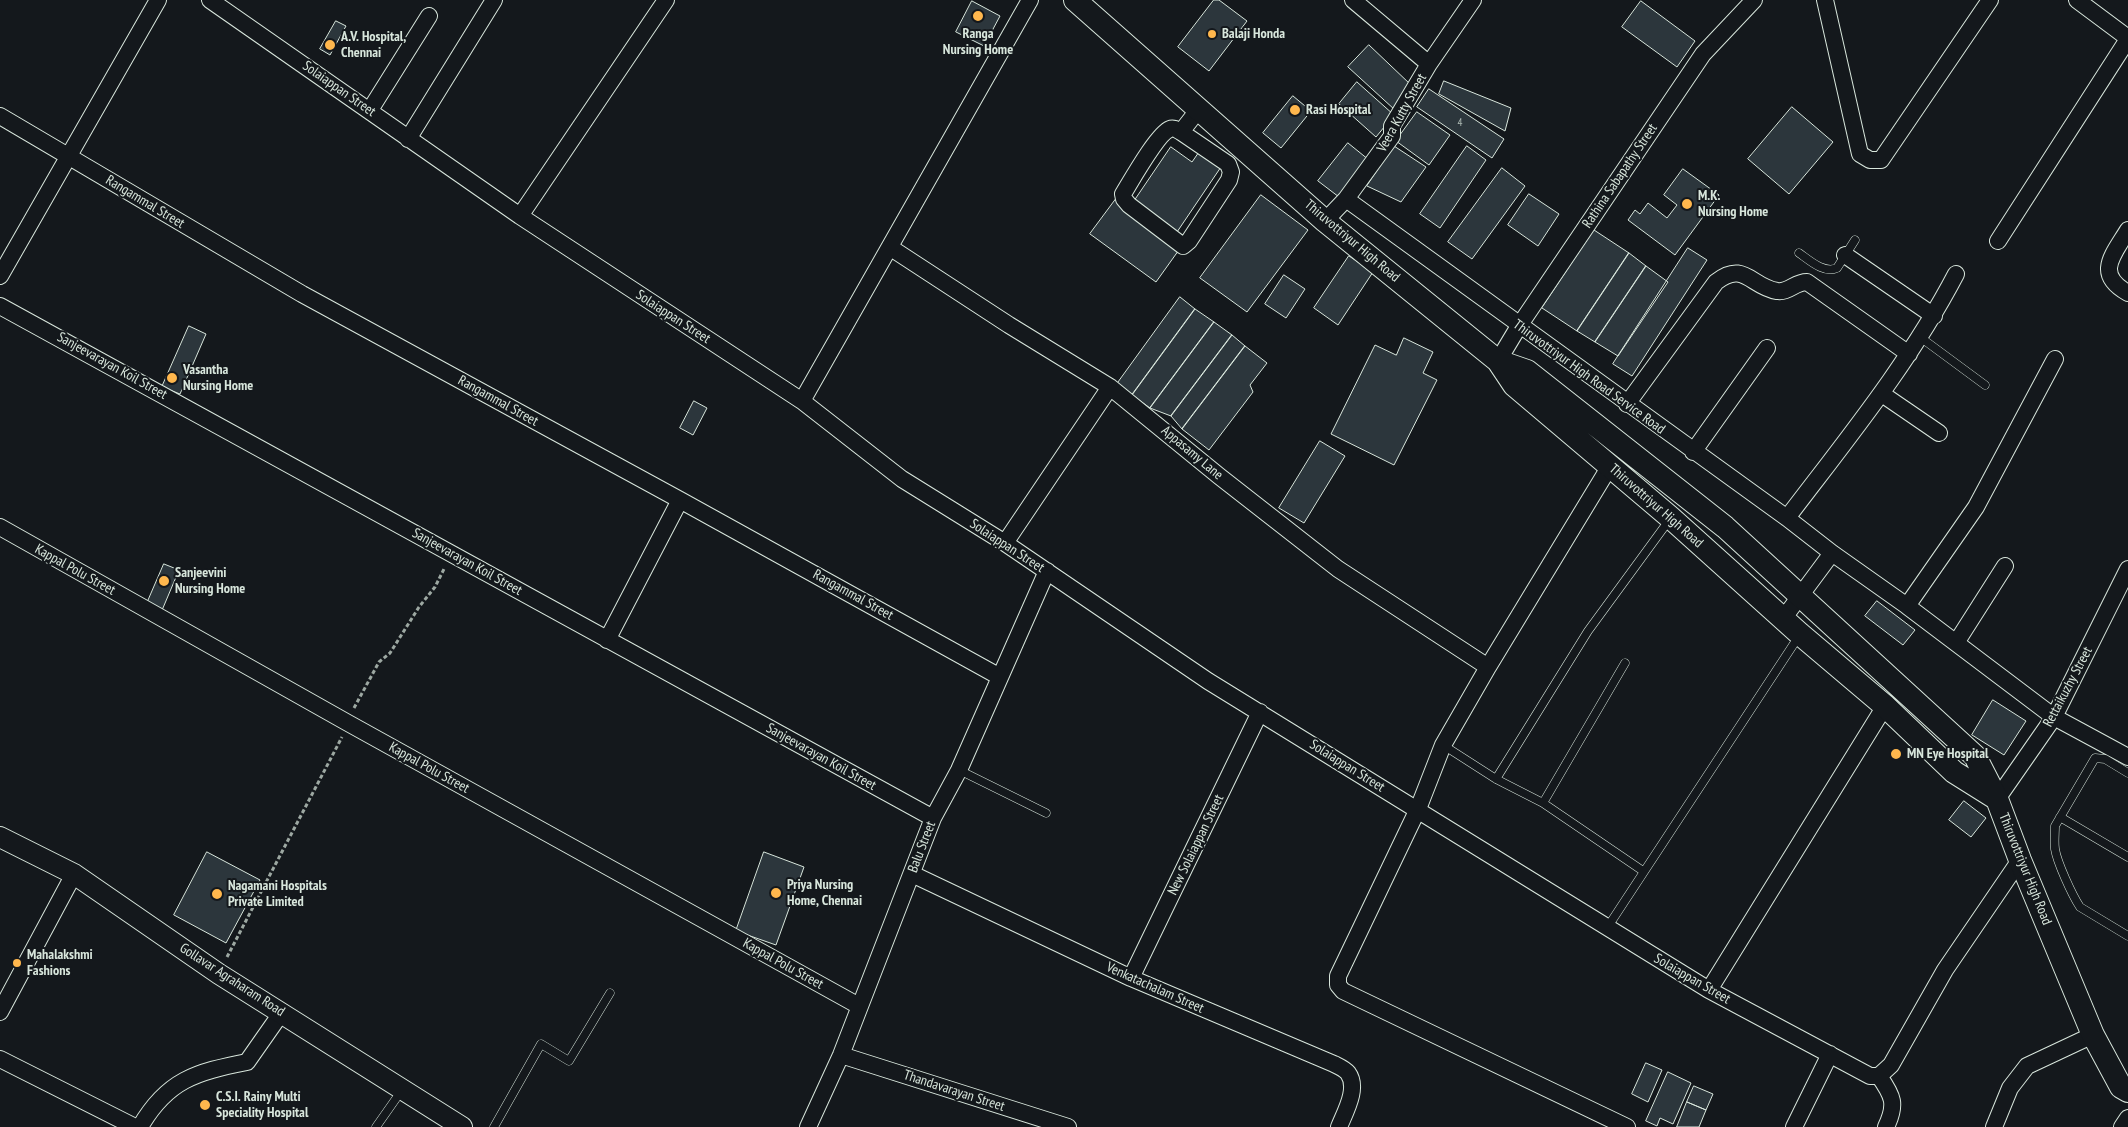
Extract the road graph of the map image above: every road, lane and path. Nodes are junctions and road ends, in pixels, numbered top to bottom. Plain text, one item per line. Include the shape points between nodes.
1 (158, 0) edge
2 (210, 0) edge
3 (494, 0) edge
4 (666, 0) edge
5 (1030, 0) edge
6 (1075, 0) edge
7 (1353, 0) edge
8 (1473, 0) edge
9 (1754, 0) edge
10 (1825, 0) edge
11 (1990, 0) edge
12 (2077, 0) edge
13 (228, 5) edge
14 (429, 16) dead end
15 (2128, 38) edge
16 (1429, 64) junction
17 (370, 110) junction
18 (1199, 110) junction
19 (0, 116) edge
20 (1181, 132) junction
21 (408, 139) junction
22 (1248, 153) junction
23 (69, 156) junction
24 (1231, 172) junction
25 (1346, 200) junction
26 (520, 216) junction
27 (1325, 221) junction
28 (2128, 230) edge
29 (1855, 240) dead end
30 (1998, 241) dead end
31 (890, 248) junction
32 (1799, 253) dead end
33 (1845, 255) junction
34 (1956, 274) dead end
35 (0, 276) edge
36 (2128, 293) edge
37 (0, 306) edge
38 (1934, 316) junction
39 (1519, 326) junction
40 (1920, 337) junction
41 (1767, 348) dead end
42 (1909, 354) junction
43 (2055, 359) dead end
44 (1498, 361) junction
45 (1985, 385) dead end
46 (1110, 386) junction
47 (1882, 394) junction
48 (802, 401) junction
49 (1627, 404) junction
50 (1939, 433) dead end
51 (1693, 452) junction
52 (1610, 466) junction
53 (680, 500) junction
54 (1671, 518) junction
55 (1787, 518) junction
56 (0, 527) edge
57 (1005, 543) junction
58 (1832, 553) junction
59 (453, 554) junction
60 (2005, 566) dead end
61 (2128, 570) edge
62 (1048, 571) junction
63 (1800, 596) junction
64 (1907, 606) junction
65 (1783, 619) junction
66 (1800, 634) junction
67 (607, 640) junction
68 (1956, 642) junction
69 (1626, 663) dead end
70 (1488, 666) junction
71 (1000, 677) junction
72 (1885, 706) junction
73 (1260, 712) junction
74 (2054, 717) junction
75 (348, 724) junction
76 (1443, 745) junction
77 (2128, 757) edge
78 (959, 770) junction
79 (2128, 773) edge
80 (1496, 779) junction
81 (1998, 799) junction
82 (1542, 803) junction
83 (1418, 809) junction
84 (1046, 813) dead end
85 (2060, 817) junction
86 (933, 818) junction
87 (0, 837) edge
88 (2128, 857) edge
89 (2020, 860) junction
90 (1643, 871) junction
91 (74, 874) junction
92 (912, 874) junction
93 (1607, 928) junction
94 (2128, 936) edge
95 (219, 974) junction
96 (1131, 978) junction
97 (1708, 990) junction
98 (610, 993) dead end
99 (859, 1006) junction
100 (0, 1012) edge
101 (282, 1012) junction
102 (2093, 1035) junction
103 (1830, 1054) junction
104 (840, 1055) junction
105 (0, 1059) edge
106 (1879, 1076) junction
107 (402, 1089) junction
108 (2128, 1091) edge
109 (2128, 1118) edge
110 (135, 1127) edge
111 (140, 1127) edge
112 (377, 1127) edge
113 (462, 1127) edge
114 (494, 1127) edge
115 (808, 1127) edge
116 (1068, 1127) edge
117 (1339, 1127) edge
118 (1627, 1127) edge
119 (1794, 1127) edge
120 (1886, 1127) edge
121 (1994, 1127) edge
122 (2122, 1127) edge

1 - 23 street
2 - 13 street, Solaiappan Street
3 - 21 street
4 - 26 street
5 - 31 street
6 - 18 main road, Thiruvottriyur High Road
7 - 16 street
8 - 16 street, Veera Kutty Street
9 - 39 street, Rathina Sabapathy Street via 1703,54
10 - 11 street via 1860,154 1870,160 1880,160
12 - 15 street
13 - 17 street, Solaiappan Street
14 - 17 street
15 - 30 street
16 - 25 street, Veera Kutty Street via 1392,126 1392,136
17 - 21 street, Solaiappan Street
18 - 20 street
18 - 22 main road, Thiruvottriyur High Road
19 - 23 street, Rangammal Street
20 - 24 street via 1228,164
20 - 24 street via 1169,129 1159,138 1123,194 1129,205 1183,246 1229,180
21 - 26 street, Solaiappan Street
22 - 24 street
22 - 27 main road, Thiruvottriyur High Road
23 - 35 street
23 - 53 street, Rangammal Street via 302,294
25 - 27 street, Veera Kutty Street
25 - 39 street, Thiruvottriyur High Road Service Road
26 - 48 street, Solaiappan Street
27 - 44 main road, Thiruvottriyur High Road
28 - 36 street via 2110,260 2108,270 2118,288
29 - 33 lane
31 - 46 street, Appasamy Lane
31 - 48 street
32 - 33 lane via 1832,270
33 - 38 street
34 - 38 street
37 - 59 street, Sanjeevarayan Koil Street
38 - 40 street
39 - 44 street, Rathina Sabapathy Street
39 - 49 street, Thiruvottriyur High Road Service Road
40 - 42 street
40 - 45 lane
41 - 51 street
42 - 47 street
42 - 49 street via 1807,282 1777,291 1735,272 1727,273 1716,282
43 - 64 street via 1976,507
44 - 52 main road, Thiruvottriyur High Road via 1514,385
44 - 63 main road via 1527,371 1725,528
46 - 57 street
46 - 70 street, Appasamy Lane via 1338,569
47 - 50 street
47 - 55 street
48 - 57 street, Solaiappan Street via 902,479
49 - 51 street, Thiruvottriyur High Road Service Road
51 - 55 street, Thiruvottriyur High Road Service Road
52 - 54 main road, Thiruvottriyur High Road
52 - 70 street
53 - 67 street
53 - 71 street, Rangammal Street
54 - 65 main road, Thiruvottriyur High Road
54 - 80 lane via 1588,631
55 - 58 street, Thiruvottriyur High Road Service Road
56 - 75 street, Kappal Polu Street
57 - 62 street, Solaiappan Street
58 - 63 street
58 - 64 street, Thiruvottriyur High Road Service Road
59 - 67 street, Sanjeevarayan Koil Street
59 - 75 path via 390,653 379,662
60 - 68 street
61 - 74 street, Rettaikuzhy Street
62 - 71 street, Balu Street
62 - 73 street, Solaiappan Street via 1208,681
63 - 65 street
63 - 81 main road via 1975,756
64 - 68 street, Thiruvottriyur High Road Service Road
65 - 66 main road, Thiruvottriyur High Road
66 - 72 main road, Thiruvottriyur High Road
66 - 90 lane
67 - 86 street, Sanjeevarayan Koil Street
68 - 74 street, Thiruvottriyur High Road Service Road
69 - 82 lane
70 - 76 street
71 - 78 street, Balu Street
72 - 81 main road, Thiruvottriyur High Road via 1954,772
72 - 97 street
73 - 83 street, Solaiappan Street
73 - 96 street, New Solaiappan Street
74 - 77 street, Thiruvottriyur High Road Service Road
74 - 81 street, Rettaikuzhy Street
75 - 95 path
75 - 99 street, Kappal Polu Street
76 - 80 lane
76 - 83 street
78 - 84 lane
78 - 86 street, Balu Street
79 - 85 lane via 2105,759 2095,758
80 - 82 lane
81 - 89 main road, Thiruvottriyur High Road
82 - 90 lane
83 - 93 street, Solaiappan Street
83 - 118 street via 1338,976 1338,985 1343,991
85 - 88 lane
85 - 94 lane via 2055,826 2055,850 2075,899 2080,907
86 - 92 street, Balu Street
87 - 91 street, Gollavar Agraharam Road
89 - 102 main road, Thiruvottriyur High Road
89 - 106 street via 1945,970 1891,1065
90 - 93 lane
91 - 95 street, Gollavar Agraharam Road
91 - 100 street
92 - 96 street, Venkatachalam Street
92 - 99 street, Balu Street
93 - 97 street, Solaiappan Street
95 - 101 street, Gollavar Agraharam Road
96 - 117 street, Venkatachalam Street via 1347,1071 1352,1091
97 - 103 street, Solaiappan Street
98 - 114 lane via 568,1061 541,1044
99 - 104 street, Balu Street
101 - 107 street, Gollavar Agraharam Road
101 - 111 street via 247,1062 195,1074 179,1082 150,1109
102 - 108 main road, Thiruvottriyur High Road via 2121,1087
102 - 121 street via 2027,1066 2010,1088
103 - 106 street, Solaiappan Street via 1870,1076
103 - 119 street
104 - 115 street, Balu Street
104 - 116 street, Thandavarayan Street
105 - 110 street
106 - 120 street via 1894,1103
107 - 112 lane
107 - 113 street, Gollavar Agraharam Road
109 - 122 street

